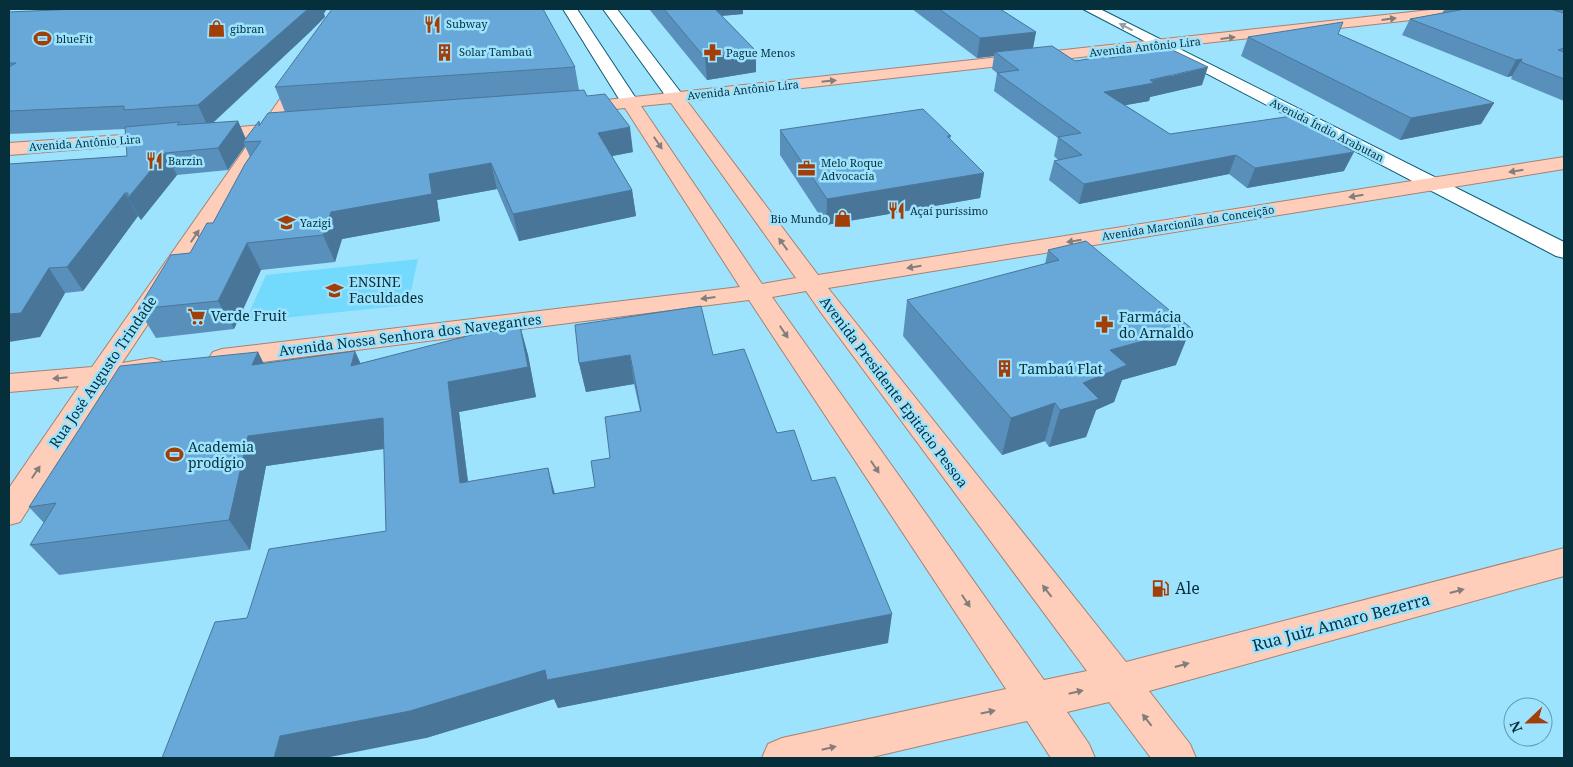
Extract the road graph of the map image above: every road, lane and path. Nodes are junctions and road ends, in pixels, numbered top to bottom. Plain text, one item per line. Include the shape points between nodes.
1 (570, 9) edge
2 (610, 9) edge
3 (1090, 9) edge
4 (1474, 9) edge
5 (1162, 45) junction
6 (315, 61) edge
7 (676, 98) junction
8 (630, 102) junction
9 (555, 110) edge
10 (303, 128) edge
11 (267, 130) junction
12 (9, 149) edge
13 (1564, 163) edge
14 (1433, 184) junction
15 (1564, 251) edge
16 (811, 283) junction
17 (756, 292) junction
18 (101, 374) junction
19 (9, 384) edge
20 (9, 513) edge
21 (1564, 562) edge
22 (1118, 682) junction
23 (1035, 702) junction
24 (782, 758) edge
25 (1075, 758) edge
26 (1176, 758) edge

1 - 8 street
2 - 7 street
5 -> 3 street, Avenida Índio Arabutan
5 -> 4 main road, Avenida Antônio Lira
7 -> 5 main road, Avenida Antônio Lira
5 - 14 street, Avenida Índio Arabutan
6 - 11 main road, Rua José Augusto Trindade
7 - 8 main road, Avenida Antônio Lira
16 -> 7 main road, Avenida Presidente Epitácio Pessoa
8 - 9 main road, Avenida Antônio Lira
8 -> 17 main road
10 - 11 main road, Avenida Antônio Lira
11 - 12 main road, Avenida Antônio Lira
18 -> 11 main road, Rua José Augusto Trindade
13 -> 14 main road, Avenida Marcionila da Conceição
14 - 15 street, Avenida Índio Arabutan
14 -> 16 main road, Avenida Marcionila da Conceição
16 - 17 main road, Avenida Nossa Senhora dos Navegantes
22 -> 16 main road, Avenida Presidente Epitácio Pessoa
17 -> 18 main road, Avenida Nossa Senhora dos Navegantes
17 -> 23 main road
18 -> 19 main road, Avenida Nossa Senhora dos Navegantes
20 -> 18 main road, Rua José Augusto Trindade
22 -> 21 main road, Rua Juiz Amaro Bezerra
23 -> 22 main road
26 -> 22 main road, Avenida Presidente Epitácio Pessoa
24 -> 23 main road
23 - 25 main road

